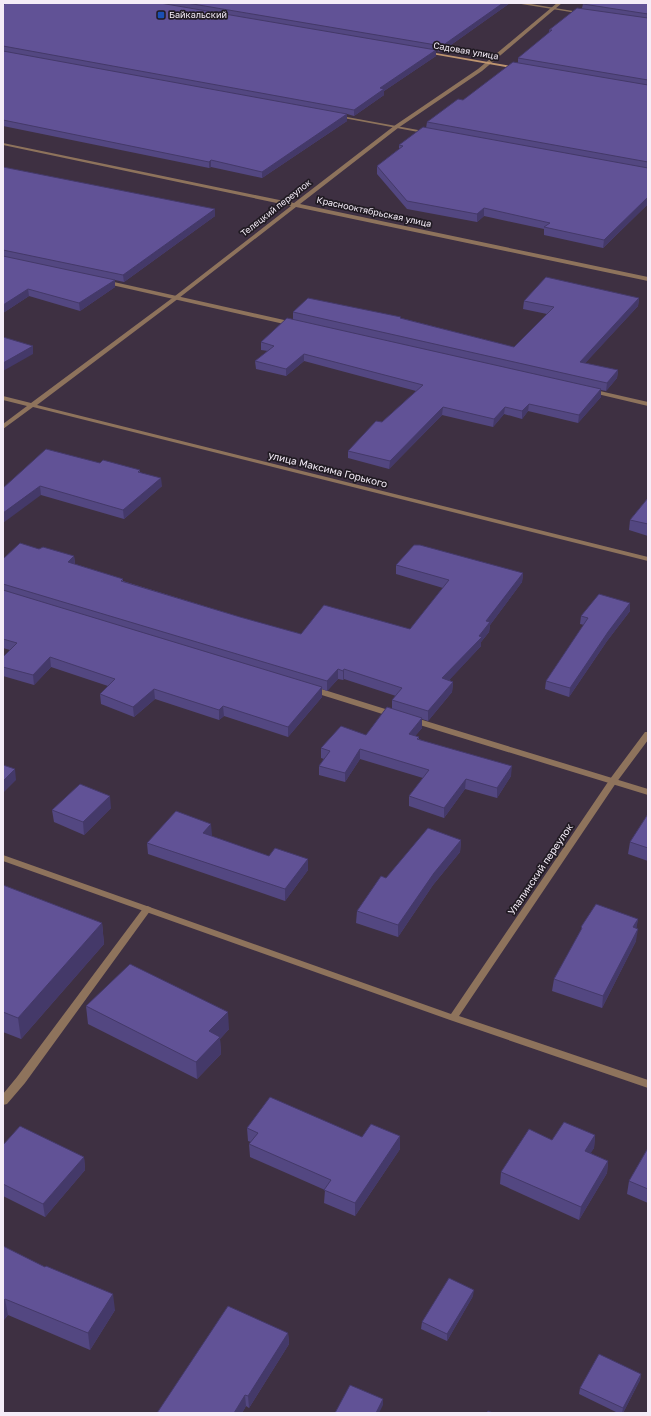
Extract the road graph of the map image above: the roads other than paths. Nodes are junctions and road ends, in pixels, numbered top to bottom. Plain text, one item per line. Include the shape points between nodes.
1 (517, 3) edge
2 (560, 3) edge
3 (552, 8) junction
4 (589, 14) edge
5 (419, 51) edge
6 (489, 63) junction
7 (519, 68) edge
8 (333, 115) edge
9 (396, 127) junction
10 (434, 134) edge
11 (3, 144) edge
12 (295, 205) junction
13 (648, 279) edge
14 (101, 281) edge
15 (177, 297) junction
16 (300, 325) edge
17 (586, 390) edge
18 (3, 398) edge
19 (648, 404) edge
20 (34, 406) junction
21 (3, 427) edge
22 (648, 560) edge
23 (300, 686) edge
24 (648, 734) edge
25 (613, 781) junction
26 (648, 792) edge
27 (3, 858) edge
28 (147, 909) junction
29 (453, 1018) junction
30 (648, 1084) edge
31 (3, 1101) edge

1 - 3 street
2 - 3 street, Телецкий переулок
3 - 4 street
3 - 6 street, Телецкий переулок
5 - 6 main road, Садовая улица
6 - 7 main road, Садовая улица
6 - 9 street, Телецкий переулок
8 - 9 street
9 - 10 street
9 - 12 street, Телецкий переулок
11 - 12 street, Краснооктябрьская улица
12 - 13 street, Краснооктябрьская улица
12 - 15 street, Телецкий переулок
14 - 15 street
15 - 16 street
15 - 20 street, Телецкий переулок
17 - 19 street
18 - 20 street, улица Максима Горького
20 - 21 street, Телецкий переулок
20 - 22 street, улица Максима Горького
23 - 25 street
24 - 25 street, Улалинский переулок
25 - 26 street
25 - 29 street, Улалинский переулок
27 - 28 street
28 - 29 street
28 - 31 street
29 - 30 street

